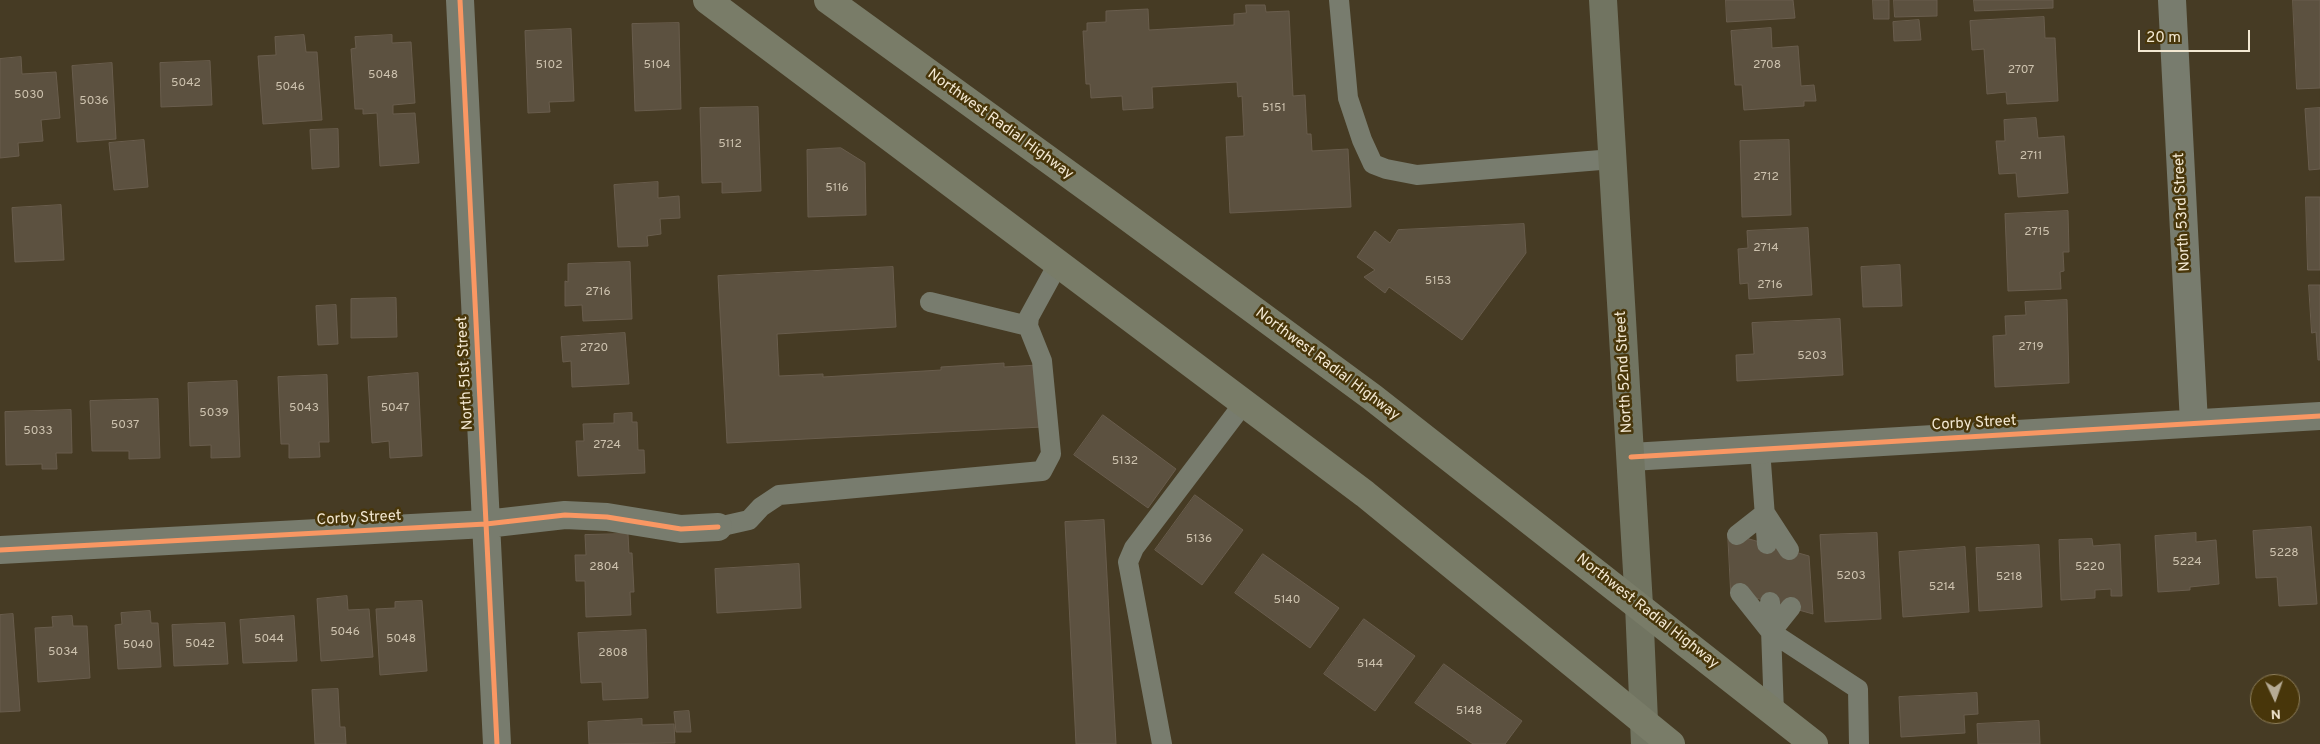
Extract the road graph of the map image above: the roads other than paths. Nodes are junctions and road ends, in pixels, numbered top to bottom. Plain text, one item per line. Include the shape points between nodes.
1 (460, 0) edge
2 (707, 0) edge
3 (828, 0) edge
4 (1339, 0) edge
5 (1603, 0) edge
6 (2172, 0) edge
7 (1612, 159) junction
8 (1058, 264) junction
9 (930, 302) dead end
10 (1028, 326) junction
11 (1244, 403) junction
12 (2320, 416) edge
13 (2194, 424) junction
14 (1760, 449) junction
15 (1630, 457) junction
16 (1765, 513) junction
17 (486, 524) junction
18 (718, 527) joint
19 (1738, 535) dead end
20 (1767, 544) dead end
21 (0, 550) edge
22 (1789, 550) dead end
23 (1740, 593) dead end
24 (1770, 602) dead end
25 (1639, 605) junction
26 (1791, 607) dead end
27 (1772, 632) junction
28 (1774, 713) junction
29 (1645, 733) edge
30 (497, 744) edge
31 (1162, 744) edge
32 (1671, 744) edge
33 (1814, 744) edge
34 (1859, 744) edge

1 - 17 street, North 51st Street
2 - 8 main road
3 - 25 main road, Northwest Radial Highway via 1364,392
4 - 7 lane via 1348,98 1373,164 1417,175
5 - 7 street, North 52nd Street
6 - 13 street, North 53rd Street
7 - 15 street, North 52nd Street
8 - 10 lane via 1029,317
8 - 11 main road
9 - 10 lane
10 - 18 lane via 1042,361 1051,454 1042,471 779,495 749,520
11 - 29 main road via 1365,494
11 - 31 lane via 1134,548 1128,562
12 - 13 street, Corby Street
13 - 14 street, Corby Street
14 - 15 street, Corby Street
14 - 16 lane
15 - 25 street, North 52nd Street
16 - 19 lane
16 - 20 lane
16 - 22 lane
17 - 18 street, Corby Street via 565,514 681,529
17 - 21 street, Corby Street
17 - 30 street, North 51st Street
23 - 27 lane
24 - 27 lane
25 - 28 main road, Northwest Radial Highway
25 - 29 street, North 52nd Street
26 - 27 lane
27 - 28 lane
27 - 34 lane via 1858,689
28 - 33 main road, Northwest Radial Highway
29 - 32 main road

